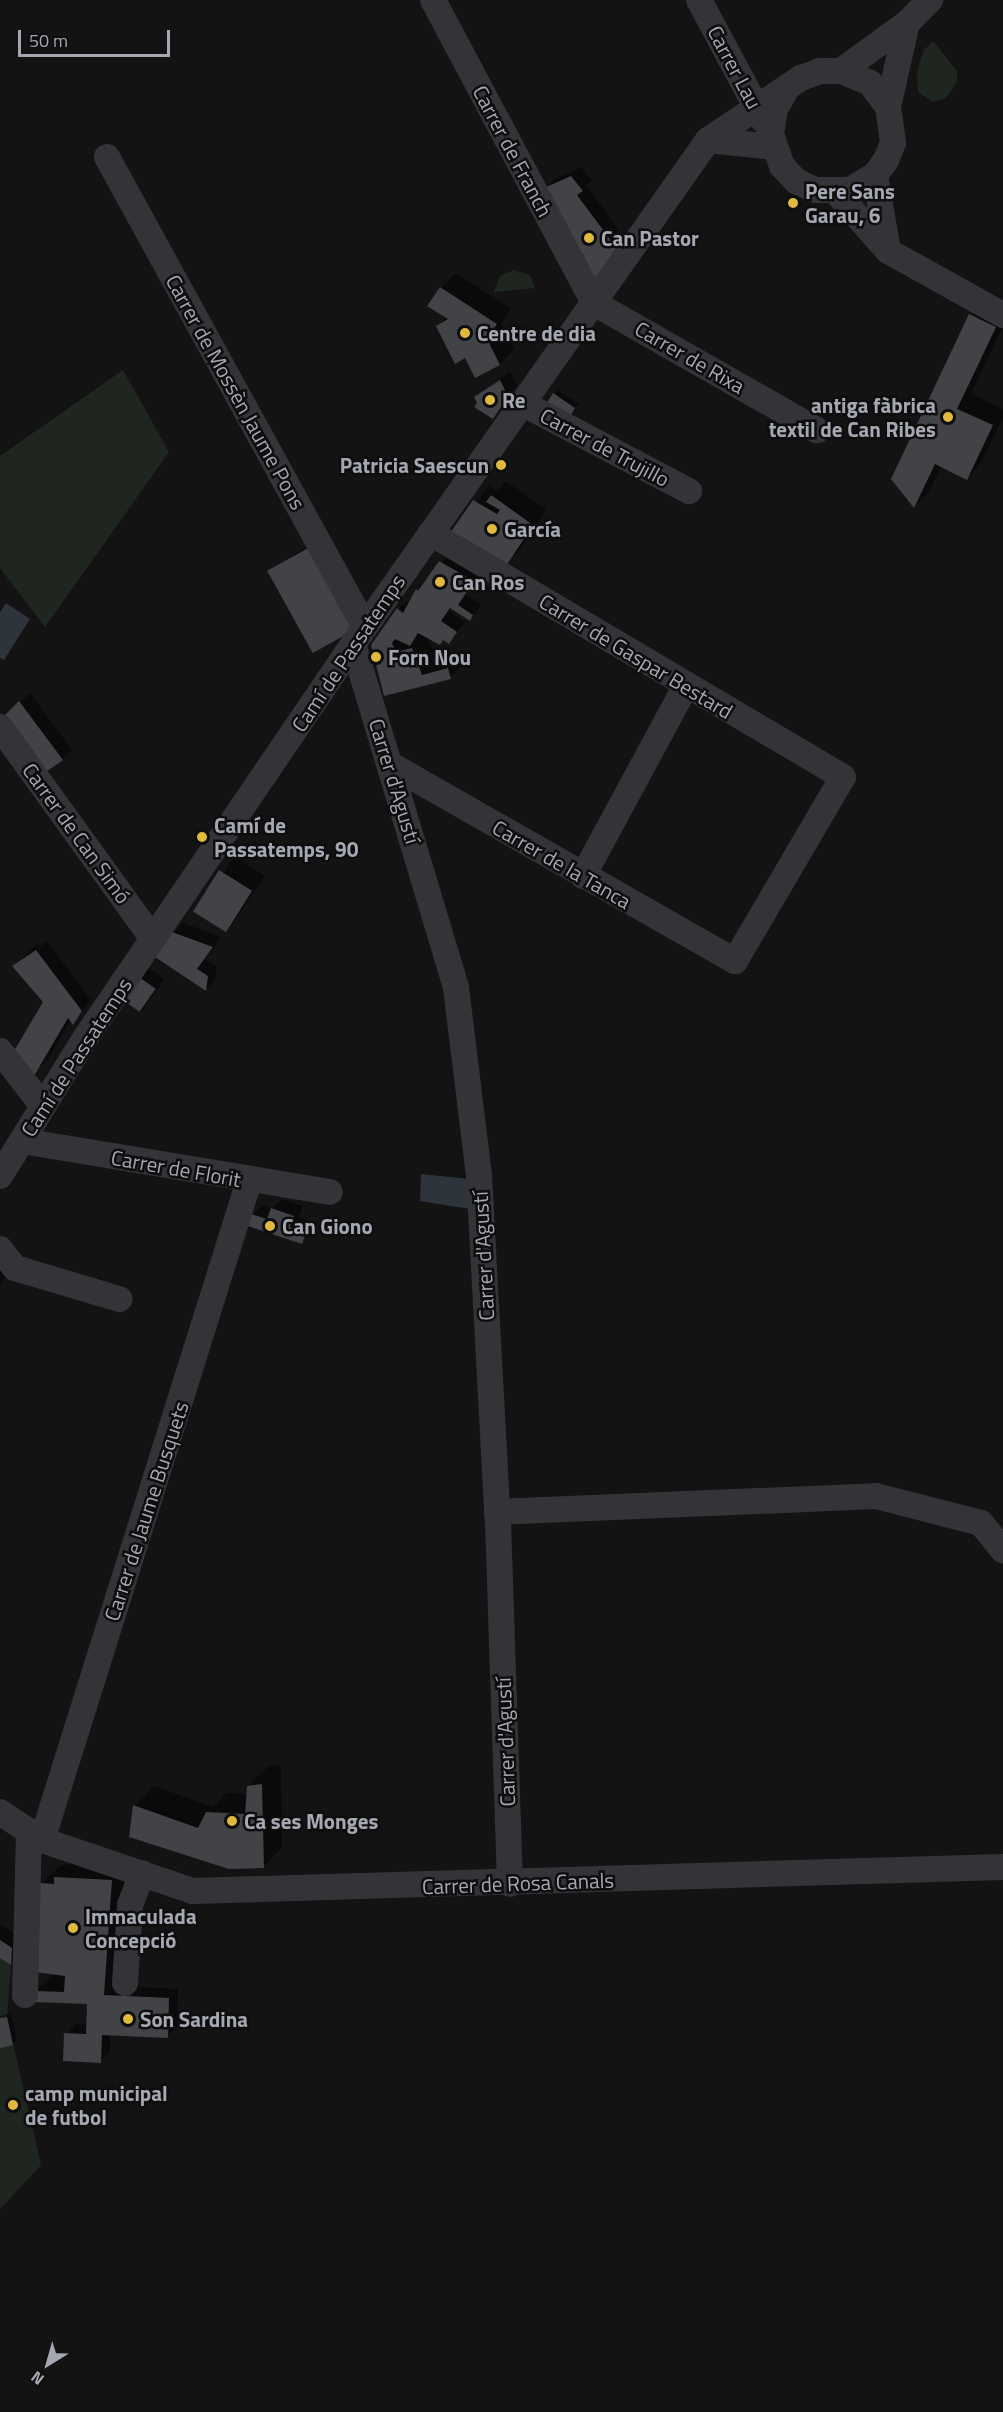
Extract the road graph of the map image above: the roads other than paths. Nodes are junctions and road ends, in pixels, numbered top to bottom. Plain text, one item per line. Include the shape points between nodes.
1 (433, 0) edge
2 (699, 0) edge
3 (930, 0) edge
4 (907, 23) junction
5 (841, 71) junction
6 (785, 92) junction
7 (756, 107) junction
8 (888, 107) junction
9 (708, 140) junction
10 (772, 140) junction
11 (107, 157) dead end
12 (875, 175) junction
13 (836, 192) junction
14 (888, 251) junction
15 (594, 303) junction
16 (1003, 315) edge
17 (522, 403) junction
18 (817, 430) dead end
19 (688, 490) dead end
20 (431, 533) junction
21 (359, 636) junction
22 (685, 687) junction
23 (0, 727) edge
24 (391, 765) junction
25 (583, 876) junction
26 (153, 939) junction
27 (735, 962) joint
28 (0, 1051) edge
29 (43, 1106) junction
30 (22, 1141) junction
31 (0, 1176) edge
32 (249, 1181) junction
33 (330, 1192) dead end
34 (0, 1249) edge
35 (118, 1299) dead end
36 (497, 1512) junction
37 (1003, 1550) edge
38 (0, 1812) edge
39 (36, 1835) junction
40 (1003, 1867) edge
41 (142, 1873) junction
42 (510, 1884) junction
43 (125, 1983) dead end
44 (26, 1995) dead end

1 - 15 street, Carrer de Franch
2 - 7 street, Carrer Lau
3 - 4 street
4 - 5 street
4 - 8 street
5 - 6 street via 820,71 801,78
5 - 8 street via 870,83
6 - 7 street
6 - 10 street via 775,109
7 - 9 street
7 - 10 street, Carrer Lau
8 - 12 street via 893,143
9 - 10 street
9 - 15 street, Camí de Passatemps
10 - 13 street via 782,166 796,181 815,190
11 - 21 street, Carrer de Mossèn Jaume Pons
12 - 13 street via 864,184
12 - 14 street
13 - 14 street
14 - 16 street
15 - 17 street, Camí de Passatemps
15 - 18 street, Carrer de Rixa
17 - 19 street, Carrer de Trujillo
17 - 20 street, Camí de Passatemps
20 - 21 street, Camí de Passatemps
20 - 22 street, Carrer de Gaspar Bestard
21 - 24 street, Carrer d'Agustí
21 - 26 street, Camí de Passatemps
22 - 25 street
22 - 27 street, Carrer de Gaspar Bestard via 843,777
23 - 26 street, Carrer de Can Simó
24 - 25 street, Carrer de la Tanca
24 - 36 street, Carrer d'Agustí via 456,988 479,1175
25 - 27 street, Carrer de la Tanca
26 - 29 street, Camí de Passatemps
28 - 29 street
29 - 30 street, Camí de Passatemps
30 - 31 street, Camí de Passatemps
30 - 32 street, Carrer de Florit
32 - 33 street, Carrer de Florit
32 - 39 street, Carrer de Jaume Busquets
34 - 35 street via 15,1268
36 - 37 street via 876,1496 981,1523
36 - 42 street, Carrer d'Agustí
38 - 39 street, Carrer de Rosa Canals
39 - 41 street, Carrer de Rosa Canals
39 - 44 street, Carrer de Jaume Busquets
40 - 42 street, Carrer de Rosa Canals
41 - 42 street, Carrer de Rosa Canals via 193,1891
41 - 43 street via 130,1905

